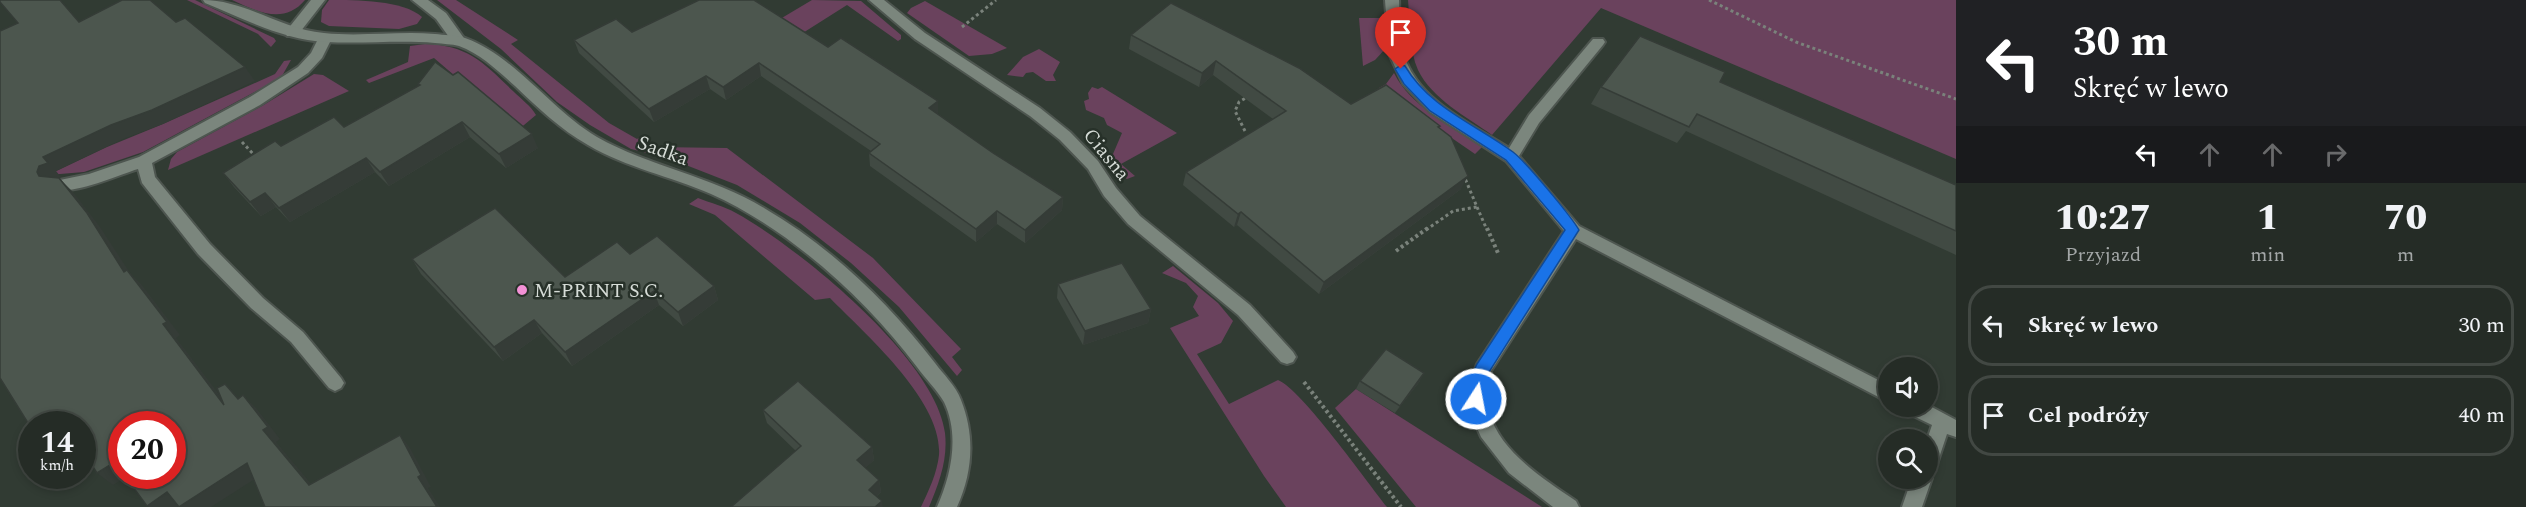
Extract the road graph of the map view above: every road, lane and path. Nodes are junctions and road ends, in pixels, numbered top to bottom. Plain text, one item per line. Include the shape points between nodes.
1 (210, 0) edge
2 (318, 0) edge
3 (419, 0) edge
4 (876, 0) edge
5 (996, 0) edge
6 (1392, 0) edge
7 (1709, 0) edge
8 (966, 24) dead end
9 (292, 33) junction
10 (325, 38) junction
11 (459, 41) junction
12 (1598, 42) dead end
13 (1259, 90) edge
14 (1956, 99) edge
15 (1245, 131) dead end
16 (239, 139) dead end
17 (1510, 157) junction
18 (144, 161) junction
19 (261, 162) edge
20 (1460, 165) edge
21 (61, 185) edge
22 (1477, 207) junction
23 (1573, 230) junction
24 (1396, 251) dead end
25 (1498, 253) dead end
26 (1287, 357) joint
27 (335, 383) dead end
28 (1878, 389) edge
29 (1932, 417) edge
30 (1949, 426) edge
31 (1938, 446) edge
32 (1918, 489) edge
33 (947, 507) edge
34 (1401, 507) edge
35 (1569, 507) edge
36 (1912, 507) edge

1 - 9 street, Sadka
2 - 9 street
3 - 11 street via 441,16
4 - 26 street, Ciasna via 920,36 1065,136 1093,165 1134,220 1244,310
5 - 8 path
6 - 17 street via 1396,54 1408,81 1435,108
7 - 14 path via 1796,42
9 - 10 street, Sadka
10 - 11 street, Sadka
10 - 18 street via 317,55 303,70 255,101
11 - 33 street, Sadka via 500,65 562,121 591,140 624,158 716,190 759,212 862,292 900,331 952,399 961,431 961,457 956,488
12 - 17 street via 1534,119
13 - 15 path via 1239,102 1234,111
16 - 19 path
17 - 23 street
18 - 21 street
18 - 27 street via 148,179 204,249 297,337
20 - 22 path
22 - 24 path via 1453,211
22 - 25 path
23 - 28 street
23 - 35 street via 1483,369 1476,391 1482,419 1507,457
26 - 34 path
29 - 30 street
30 - 31 street
32 - 36 street

